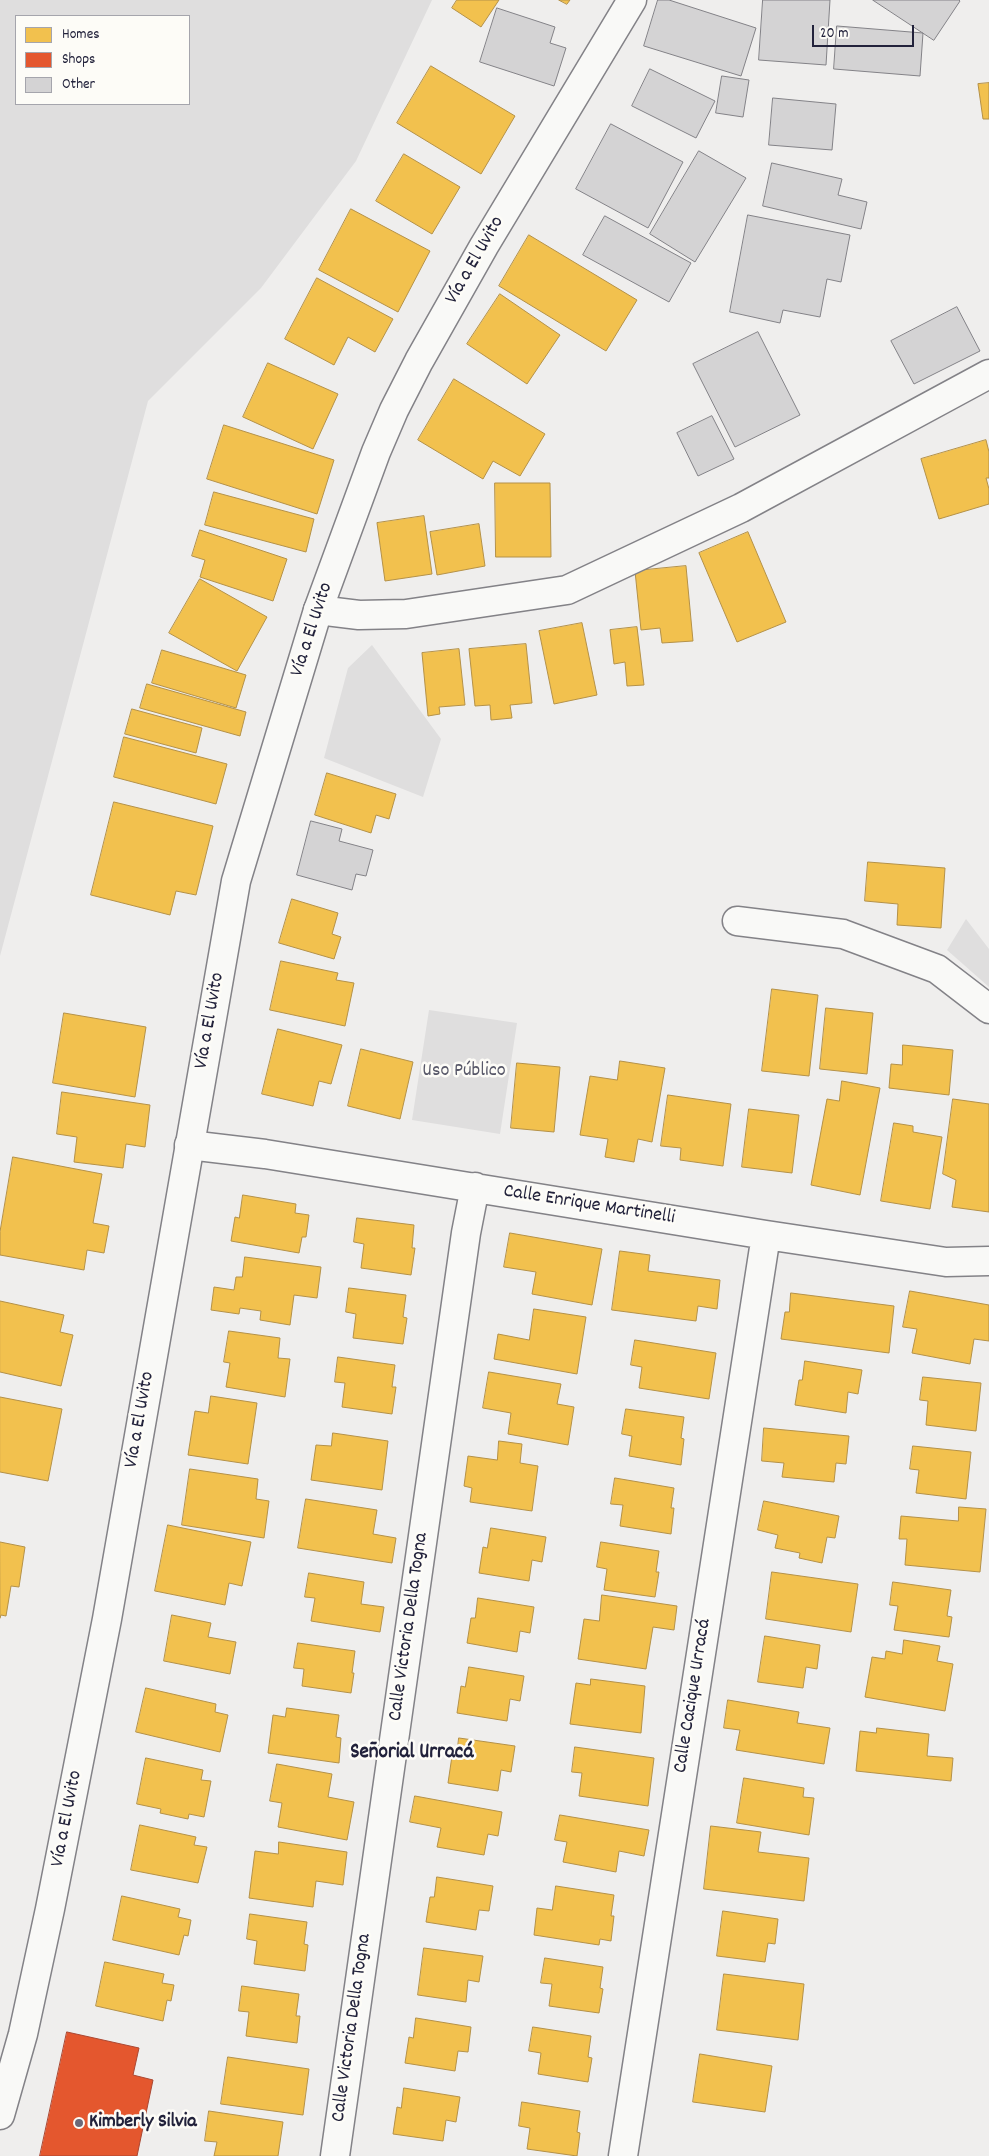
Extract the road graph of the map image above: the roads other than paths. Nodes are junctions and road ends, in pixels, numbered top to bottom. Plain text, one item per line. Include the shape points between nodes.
1 (632, 0) edge
2 (989, 374) edge
3 (318, 610) junction
4 (737, 921) dead end
5 (989, 1009) edge
6 (189, 1145) junction
7 (475, 1187) junction
8 (766, 1235) junction
9 (989, 1262) edge
10 (0, 2115) edge
11 (335, 2156) edge
12 (623, 2156) edge

1 - 3 street, Vía a El Uvito via 418,361 376,452
2 - 3 street via 741,508 567,590 406,614
3 - 6 street, Vía a El Uvito via 236,880
4 - 5 street via 843,934 937,969
6 - 7 street, Calle Enrique Martinelli
6 - 10 street, Vía a El Uvito via 107,1619 48,1919 23,2034
7 - 8 street, Calle Enrique Martinelli
7 - 11 street, Calle Victoria Della Togna
8 - 9 street, Calle Enrique Martinelli via 946,1262
8 - 12 street, Calle Cacique Urracá

